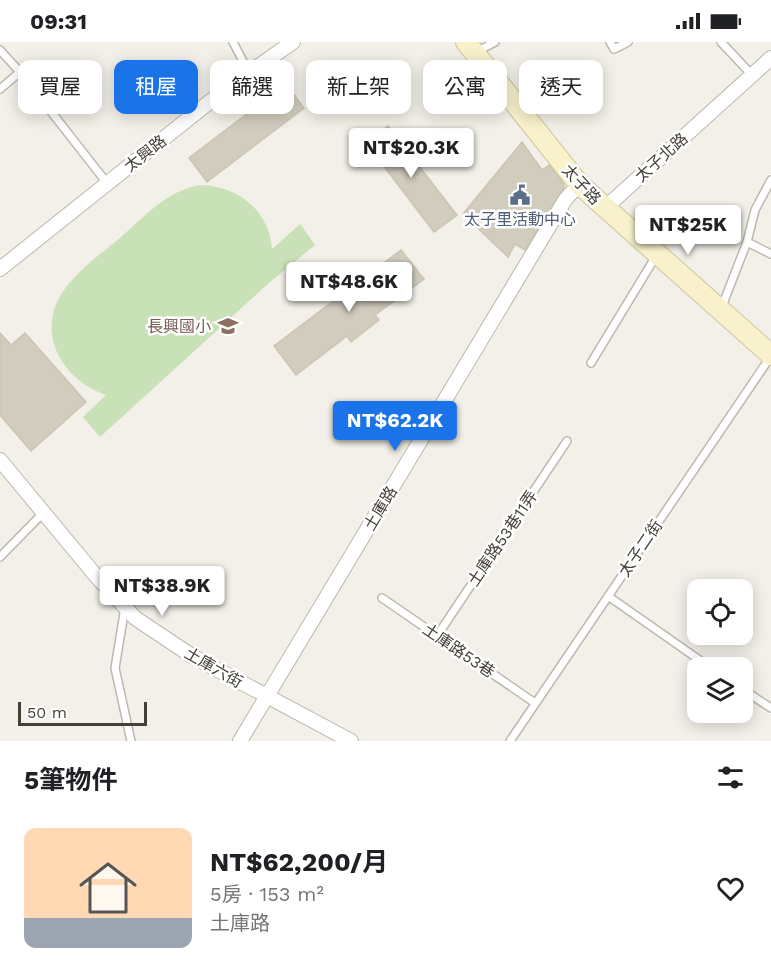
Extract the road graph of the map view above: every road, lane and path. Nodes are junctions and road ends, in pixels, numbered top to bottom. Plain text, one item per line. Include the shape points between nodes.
1 (233, 42) edge
2 (294, 42) edge
3 (495, 42) edge
4 (610, 42) edge
5 (628, 42) edge
6 (722, 42) edge
7 (470, 47) edge
8 (0, 50) edge
9 (771, 58) edge
10 (242, 60) edge
11 (268, 60) edge
12 (18, 70) edge
13 (18, 74) edge
14 (752, 75) junction
15 (0, 89) edge
16 (210, 103) edge
17 (53, 114) edge
18 (771, 180) edge
19 (107, 183) junction
20 (579, 184) junction
21 (605, 208) junction
22 (747, 242) junction
23 (657, 254) junction
24 (771, 254) edge
25 (0, 268) edge
26 (720, 310) junction
27 (771, 355) edge
28 (591, 363) dead end
29 (567, 441) dead end
30 (0, 460) edge
31 (44, 512) junction
32 (0, 557) edge
33 (608, 596) junction
34 (382, 598) dead end
35 (125, 607) junction
36 (437, 636) junction
37 (695, 657) edge
38 (753, 696) edge
39 (266, 697) junction
40 (535, 703) junction
41 (771, 708) edge
42 (131, 741) edge
43 (240, 741) edge
44 (351, 741) edge
45 (510, 741) edge

1 - 10 lane
2 - 11 street, 太興路
3 - 7 lane
4 - 5 lane via 614,49
6 - 14 lane
7 - 20 street, 太子路
8 - 12 lane
9 - 14 street, 太子北路
13 - 15 lane
14 - 21 street, 太子北路
16 - 19 street, 太興路
17 - 19 lane
18 - 22 lane via 755,210
19 - 25 street, 太興路
20 - 21 street, 太子路
20 - 39 street, 土庫路 via 565,200
21 - 23 street, 太子路
22 - 24 lane
22 - 26 lane
23 - 26 street, 太子路
23 - 28 lane
26 - 27 street, 太子路
27 - 33 lane, 太子二街
29 - 36 lane, 土庫路53巷11弄
30 - 31 street, 土庫六街
31 - 32 lane
31 - 35 street, 土庫六街
33 - 37 lane
33 - 40 lane, 太子二街
34 - 36 lane, 土庫路53巷
35 - 39 street, 土庫六街 via 192,656
35 - 42 lane via 115,668
36 - 40 lane, 土庫路53巷
38 - 41 lane
39 - 43 street, 土庫路
39 - 44 street, 土庫六街
40 - 45 lane, 太子二街

